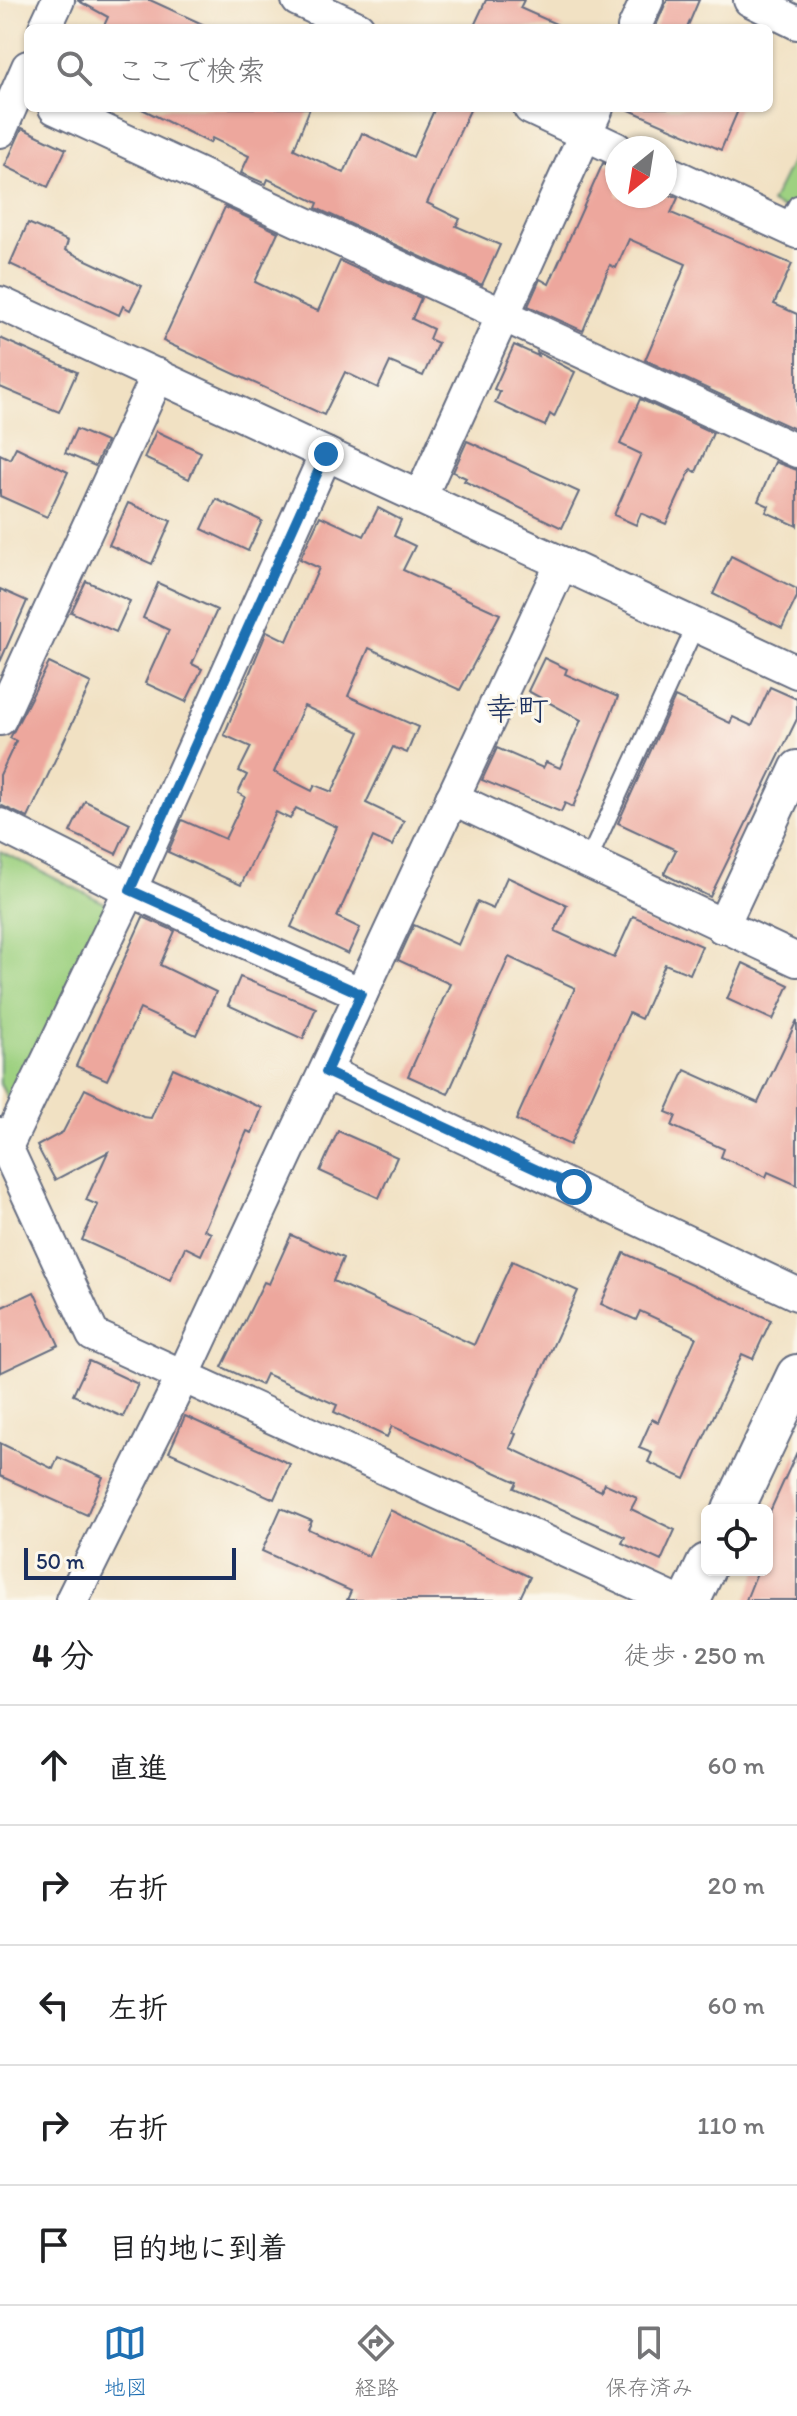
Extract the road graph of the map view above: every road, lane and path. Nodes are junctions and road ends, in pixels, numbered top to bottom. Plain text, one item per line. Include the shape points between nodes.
1 (58, 0) edge
2 (298, 0) edge
3 (647, 0) edge
4 (750, 0) edge
5 (797, 23) edge
6 (47, 24) edge
7 (349, 24) edge
8 (636, 24) edge
9 (24, 86) edge
10 (64, 112) edge
11 (549, 112) edge
12 (591, 121) edge
13 (0, 131) edge
14 (605, 136) edge
15 (677, 176) edge
16 (793, 221) edge
17 (0, 303) edge
18 (503, 315) junction
19 (158, 375) junction
20 (797, 451) edge
21 (326, 454) junction
22 (420, 498) junction
23 (562, 563) junction
24 (696, 625) junction
25 (797, 672) edge
26 (0, 719) edge
27 (797, 767) edge
28 (452, 798) junction
29 (0, 825) edge
30 (587, 863) junction
31 (130, 890) junction
32 (722, 927) junction
33 (797, 960) edge
34 (361, 994) junction
35 (326, 1072) junction
36 (3, 1141) edge
37 (797, 1294) edge
38 (184, 1374) junction
39 (797, 1375) edge
40 (736, 1504) edge
41 (701, 1576) edge
42 (72, 1600) edge
43 (673, 1600) edge
44 (690, 1600) edge

1 - 6 street
2 - 7 street
3 - 8 street
4 - 5 street
9 - 13 street
10 - 18 street
11 - 12 street
12 - 14 street
12 - 18 street
15 - 16 street
17 - 19 street
18 - 20 street
18 - 22 street
19 - 21 street
19 - 26 street
21 - 22 street
21 - 31 street
22 - 23 street
23 - 24 street
23 - 28 street
24 - 25 street
24 - 30 lane
27 - 32 street
28 - 30 street
28 - 34 street
29 - 31 street
30 - 32 street
31 - 34 street
31 - 36 street
32 - 33 street
34 - 35 street
35 - 37 street
35 - 38 street
36 - 38 street via 93,1335
38 - 42 street
38 - 43 street
39 - 40 street
41 - 44 street

